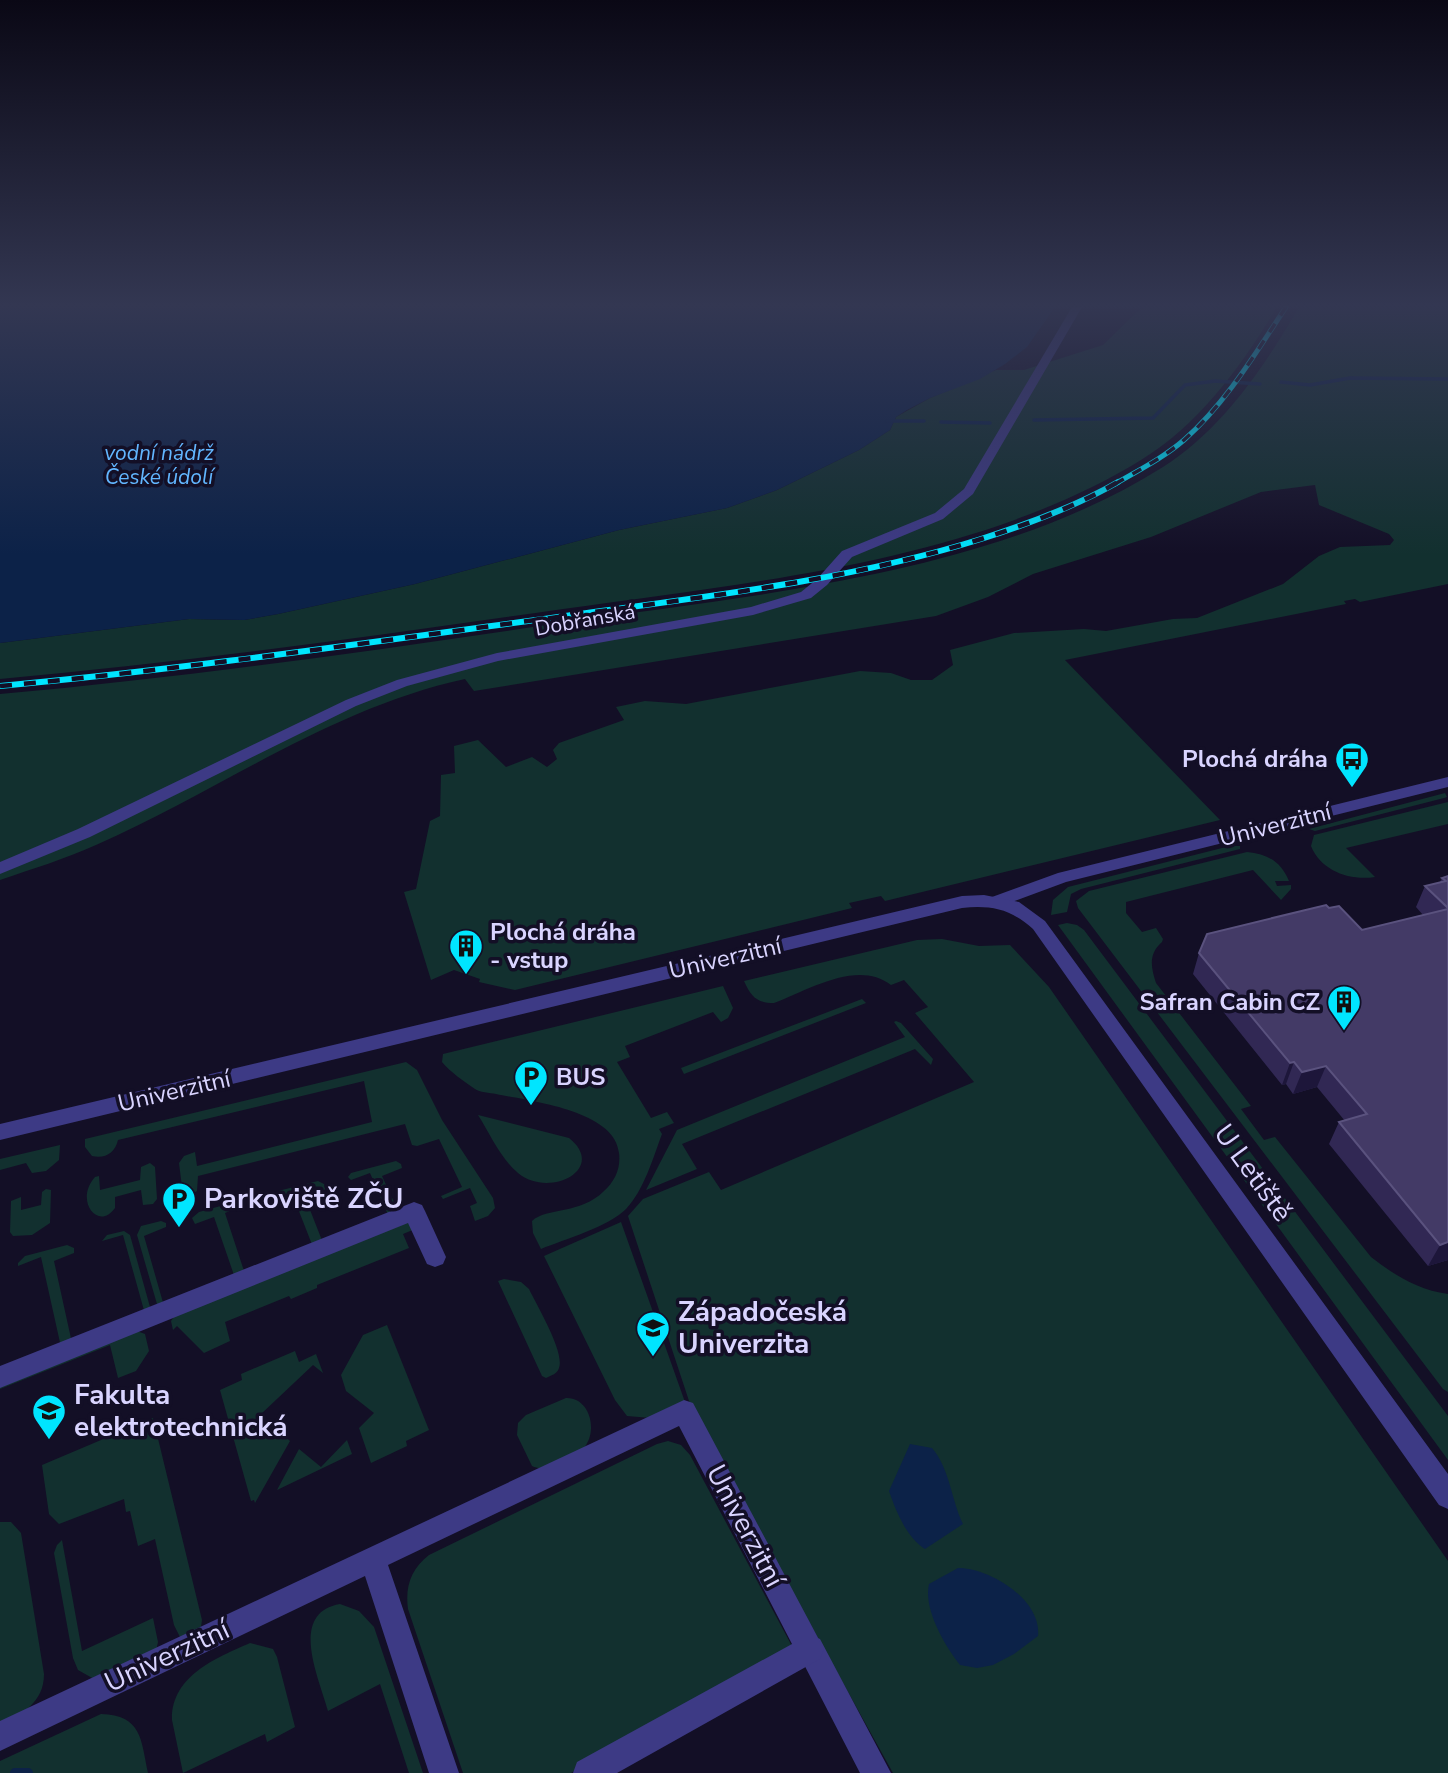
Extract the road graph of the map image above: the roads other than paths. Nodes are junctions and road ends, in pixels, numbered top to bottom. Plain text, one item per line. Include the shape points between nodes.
1 (1028, 390) edge
2 (1448, 782) edge
3 (0, 867) edge
4 (998, 901) junction
5 (0, 1132) edge
6 (435, 1256) dead end
7 (0, 1377) edge
8 (1448, 1496) edge
9 (373, 1559) junction
10 (810, 1649) junction
11 (0, 1735) edge
12 (444, 1773) edge
13 (588, 1773) edge
14 (876, 1773) edge

1 - 3 street, Dobřanská via 969,491 939,516 847,554 806,595 776,607 485,660 402,683 351,703 84,834
2 - 4 street, Univerzitní via 1052,880
4 - 5 street, Univerzitní via 962,902
4 - 8 street, U Letiště via 1021,909 1039,925
6 - 7 street via 414,1211
9 - 10 street, Univerzitní via 684,1410
9 - 11 street, Univerzitní
9 - 12 street
10 - 13 street
10 - 14 street, Univerzitní

